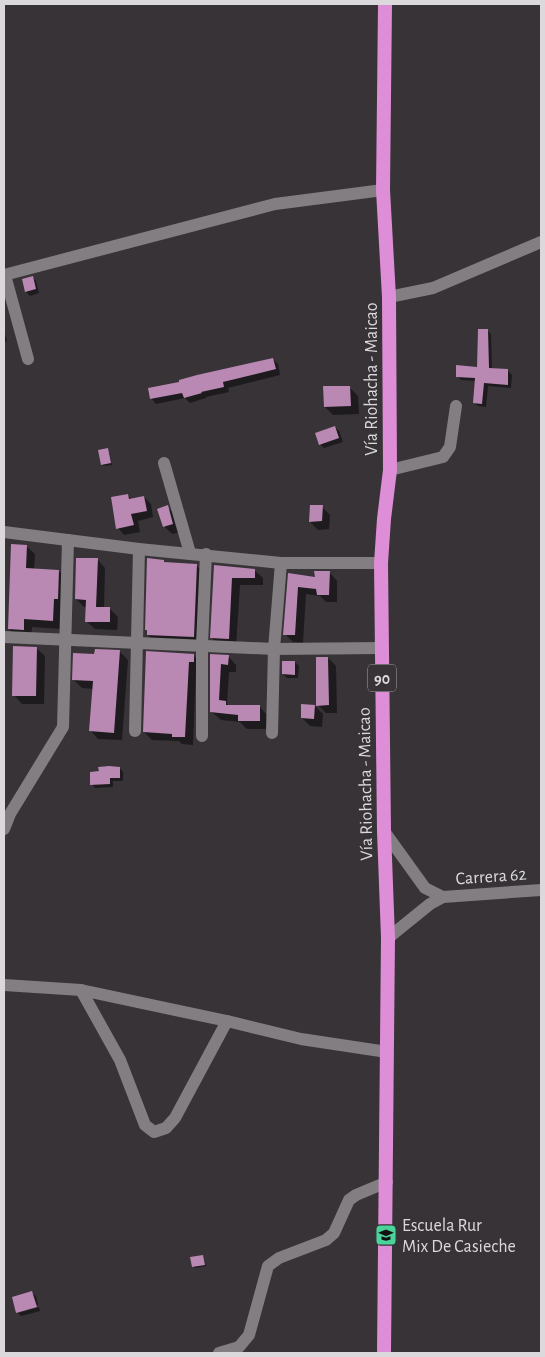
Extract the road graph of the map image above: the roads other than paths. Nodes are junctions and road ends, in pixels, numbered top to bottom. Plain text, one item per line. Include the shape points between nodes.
1 (384, 4) edge
2 (383, 190) junction
3 (541, 242) edge
4 (4, 275) edge
5 (389, 297) junction
6 (28, 359) dead end
7 (456, 406) dead end
8 (164, 463) dead end
9 (390, 470) junction
10 (4, 532) edge
11 (68, 540) junction
12 (139, 549) junction
13 (190, 553) junction
14 (206, 554) junction
15 (281, 563) junction
16 (381, 563) junction
17 (4, 637) edge
18 (65, 639) junction
19 (138, 643) junction
20 (202, 645) junction
21 (382, 648) junction
22 (274, 649) junction
23 (134, 731) dead end
24 (272, 733) dead end
25 (202, 736) dead end
26 (7, 813) edge
27 (4, 828) edge
28 (384, 831) junction
29 (541, 890) edge
30 (443, 897) junction
31 (388, 938) junction
32 (4, 986) edge
33 (81, 990) junction
34 (227, 1021) junction
35 (387, 1052) junction
36 (387, 1182) junction
37 (219, 1353) edge
38 (384, 1353) edge

1 - 2 highway, Vía Riohacha - Maicao / 90
2 - 4 street via 274,204
2 - 5 highway, Vía Riohacha - Maicao / 90
3 - 5 street via 433,288
4 - 6 street
5 - 9 highway, Vía Riohacha - Maicao / 90
7 - 9 street via 450,447 442,458
8 - 13 street
9 - 16 highway, Vía Riohacha - Maicao / 90
10 - 11 street
11 - 12 street
11 - 18 street
12 - 13 street
12 - 19 street
13 - 14 street
14 - 15 street
14 - 20 street
15 - 16 street
15 - 22 street
16 - 21 highway, Vía Riohacha - Maicao / 90
17 - 18 street
18 - 19 street
18 - 26 street via 63,727
19 - 20 street
19 - 23 street
20 - 22 street
20 - 25 street
21 - 22 street
21 - 28 highway, Vía Riohacha - Maicao / 90
22 - 24 street
26 - 27 street
28 - 30 street, Carrera 62 via 425,888
28 - 31 highway, Vía Riohacha - Maicao / 90
29 - 30 street, Carrera 62
30 - 31 street, Carrera 62
31 - 35 highway, Vía Riohacha - Maicao / 90
32 - 33 street
33 - 34 street
33 - 34 street via 120,1060 145,1125 154,1132 166,1128 175,1118
34 - 35 street via 301,1039
35 - 36 highway, Vía Riohacha - Maicao / 90
36 - 37 street via 349,1200 334,1233 326,1240 279,1258 268,1266 249,1335 239,1347
36 - 38 highway, Vía Riohacha - Maicao / 90

